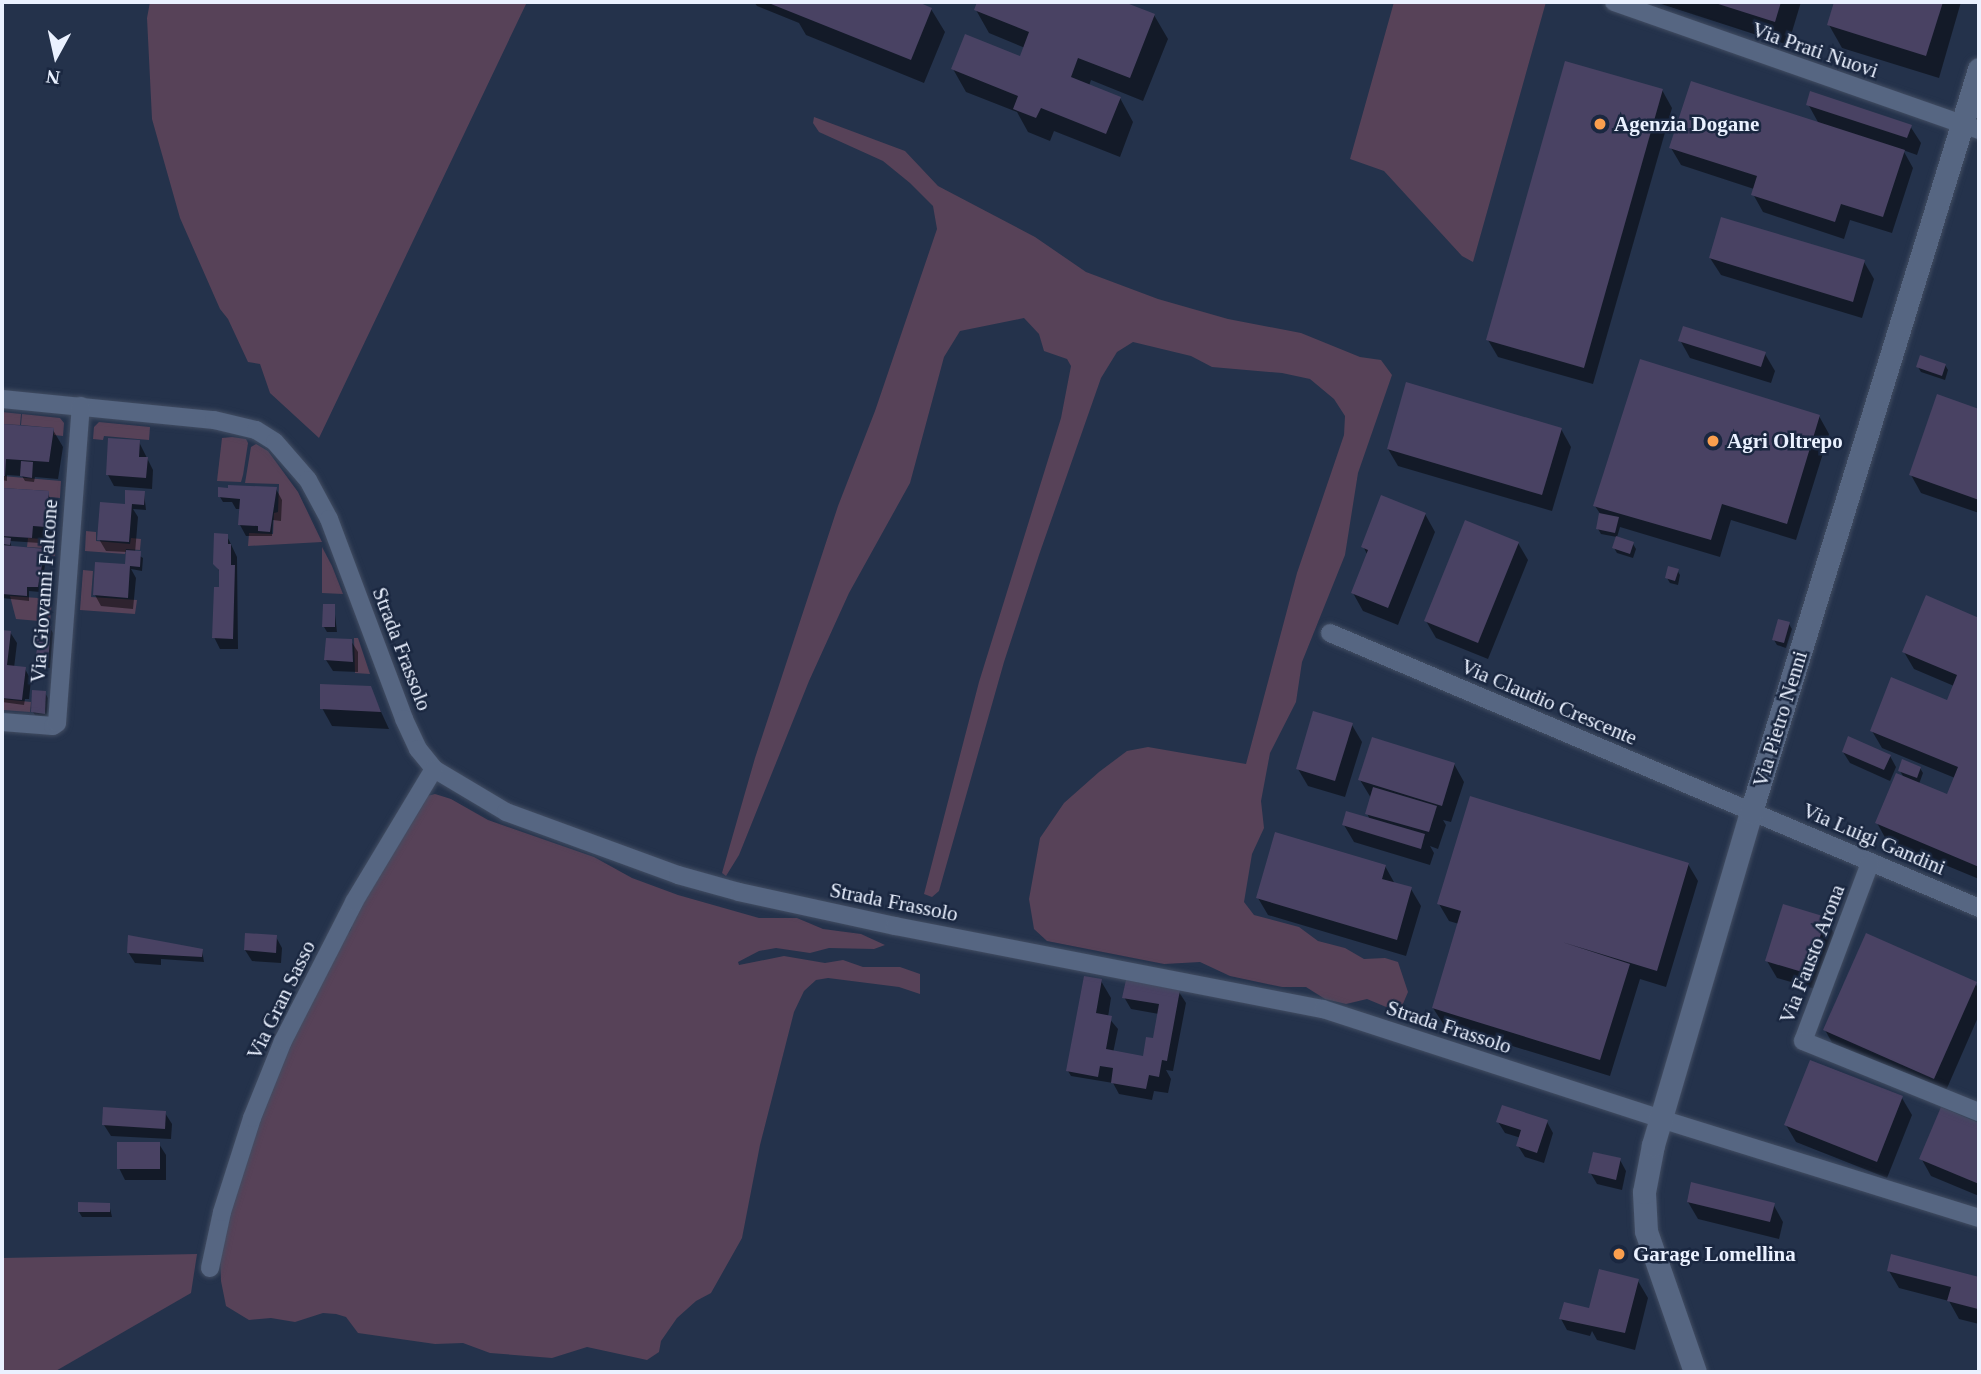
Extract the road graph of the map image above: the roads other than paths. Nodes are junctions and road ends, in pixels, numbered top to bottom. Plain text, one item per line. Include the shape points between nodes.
1 (1614, 2) edge
2 (1979, 69) edge
3 (1971, 127) edge
4 (2, 399) edge
5 (81, 406) junction
6 (1330, 633) dead end
7 (2, 722) edge
8 (434, 769) junction
9 (1751, 812) junction
10 (1870, 863) junction
11 (1979, 908) edge
12 (1979, 1112) edge
13 (1661, 1119) junction
14 (1979, 1218) edge
15 (210, 1268) dead end
16 (1695, 1372) edge

1 - 3 street, Via Prati Nuovi
2 - 3 street, Via Pietro Nenni
3 - 9 street, Via Pietro Nenni
4 - 5 street, Strada Frassolo
5 - 7 street, Via Giovanni Falcone via 57,723
5 - 8 street, Strada Frassolo via 236,423 256,430 291,457 329,519 404,719
6 - 9 street, Via Claudio Crescente
8 - 13 street, Strada Frassolo via 506,812 678,875 895,926 1323,1009
8 - 15 street, Via Gran Sasso via 354,902 283,1041 252,1118 222,1212
9 - 10 street, Via Luigi Gandini
9 - 13 street, Via Pietro Nenni
10 - 11 street, Via Luigi Gandini
10 - 12 street, Via Fausto Arona via 1803,1041
13 - 14 street, Strada Frassolo
13 - 16 street, Via Pietro Nenni via 1644,1192 1646,1231

